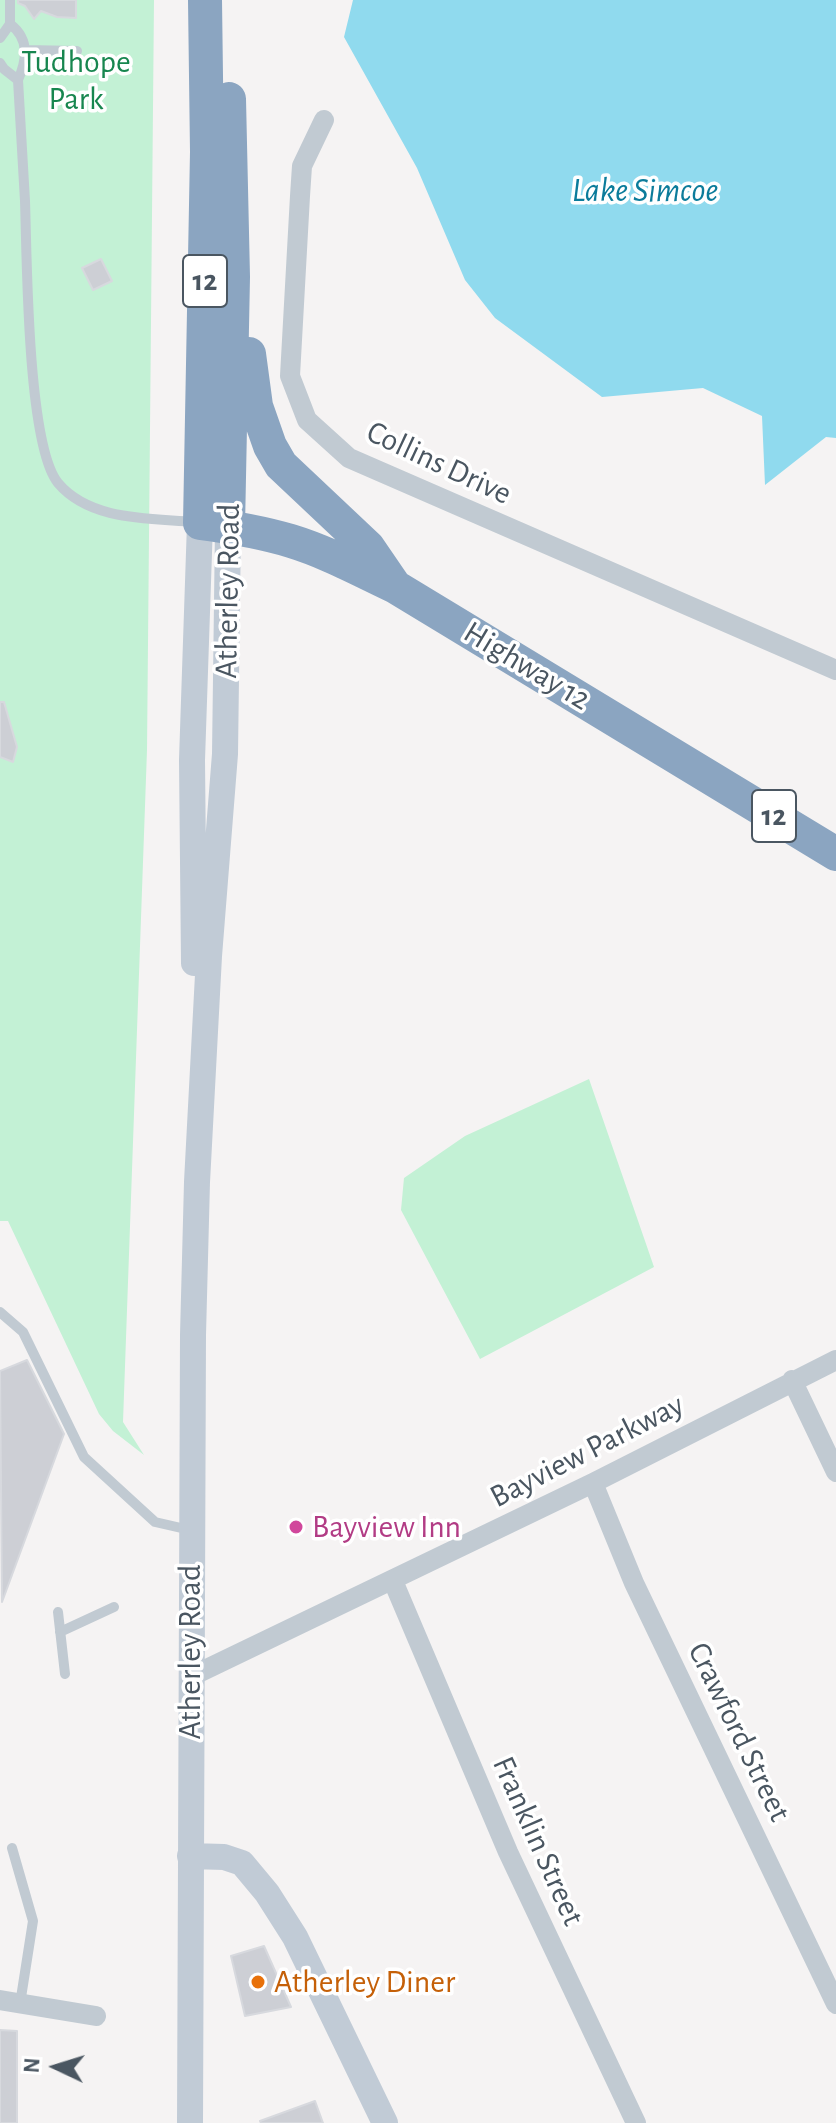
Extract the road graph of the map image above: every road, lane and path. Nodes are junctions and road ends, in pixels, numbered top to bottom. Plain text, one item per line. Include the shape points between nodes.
1 (10, 0) edge
2 (205, 0) edge
3 (226, 0) edge
4 (10, 24) junction
5 (0, 38) edge
6 (26, 50) junction
7 (77, 51) dead end
8 (0, 63) edge
9 (18, 80) junction
10 (324, 120) dead end
11 (232, 181) junction
12 (214, 525) junction
13 (394, 586) junction
14 (836, 670) edge
15 (836, 854) edge
16 (0, 1312) edge
17 (836, 1360) edge
18 (792, 1380) junction
19 (836, 1472) edge
20 (593, 1483) junction
21 (191, 1530) junction
22 (393, 1581) junction
23 (114, 1607) dead end
24 (58, 1612) dead end
25 (60, 1632) junction
26 (65, 1674) dead end
27 (190, 1677) junction
28 (12, 1848) dead end
29 (190, 1856) junction
30 (10, 2002) edge
31 (836, 2004) edge
32 (96, 2016) dead end
33 (190, 2123) edge
34 (385, 2123) edge
35 (636, 2123) edge

1 - 4 lane
2 - 12 highway, Atherley Road / 12
3 - 11 highway, Atherley Road / 12
4 - 5 lane
4 - 6 lane
6 - 7 lane
6 - 9 lane
8 - 9 lane
9 - 12 lane via 37,412 56,481 105,512
10 - 14 street, Collins Drive via 302,166 300,196 290,376 307,420 349,458
11 - 12 highway, Atherley Road / 12
11 - 13 highway via 251,382 270,446 298,483 368,547
12 - 13 highway, Highway 12 / 12 via 307,547
12 - 21 main road, Atherley Road via 225,754 197,1182
13 - 15 highway, Highway 12 / 12
16 - 21 lane via 23,1332 84,1457 155,1522
17 - 18 street, Bayview Parkway
18 - 19 street
18 - 20 street, Bayview Parkway
20 - 22 street, Bayview Parkway
20 - 31 street, Crawford Street via 634,1583
21 - 27 main road, Atherley Road
22 - 27 street, Bayview Parkway
22 - 35 street, Franklin Street via 508,1852
23 - 25 lane
24 - 25 lane
25 - 26 lane
27 - 29 main road, Atherley Road
28 - 30 lane via 33,1921
29 - 33 main road, Atherley Road
29 - 34 main road via 242,1863 267,1893 295,1937
30 - 32 street

